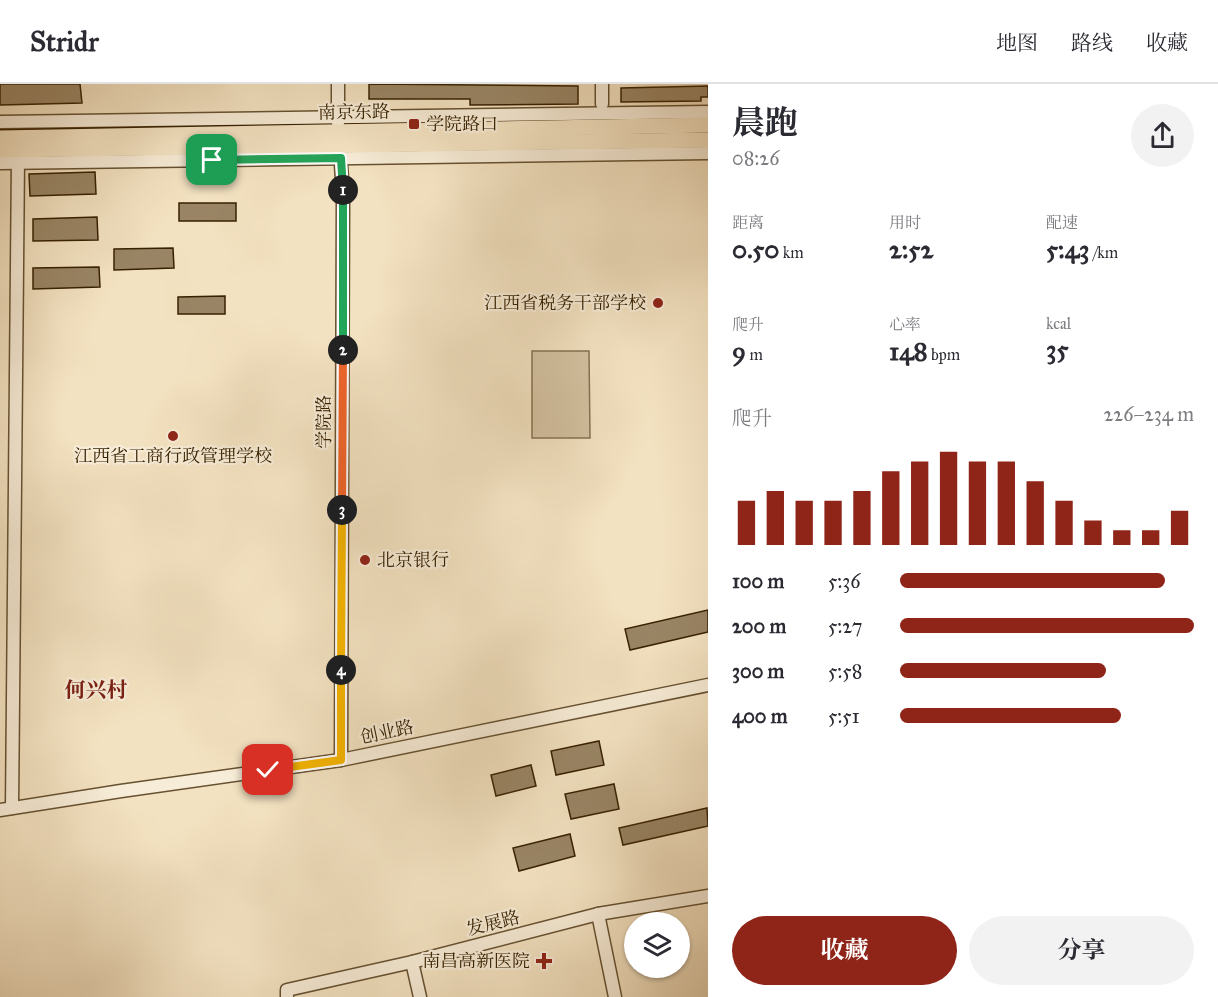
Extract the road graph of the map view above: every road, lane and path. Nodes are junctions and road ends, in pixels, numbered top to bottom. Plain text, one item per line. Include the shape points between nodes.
1 (338, 84) edge
2 (602, 84) edge
3 (602, 104) dead end
4 (708, 112) edge
5 (0, 122) edge
6 (708, 125) edge
7 (0, 138) edge
8 (339, 138) junction
9 (708, 140) edge
10 (0, 150) edge
11 (708, 153) edge
12 (18, 156) junction
13 (0, 163) edge
14 (708, 685) edge
15 (341, 760) junction
16 (6, 809) edge
17 (708, 896) edge
18 (598, 914) junction
19 (412, 962) junction
20 (287, 994) edge
21 (420, 997) edge
22 (615, 997) edge

1 - 8 street, 学院路
2 - 3 street
4 - 8 street
5 - 8 street
6 - 8 main road, 南京东路
7 - 8 main road, 南京东路
8 - 9 main road, 南京东路
8 - 11 street
8 - 12 main road, 南京东路
8 - 15 street, 学院路 via 344,194
10 - 12 main road, 南京东路
12 - 13 street
12 - 16 street
14 - 15 street, 创业路
15 - 16 street, 创业路
17 - 18 street, 发展路
18 - 19 street, 发展路
18 - 22 street
19 - 20 street, 发展路
19 - 21 street

